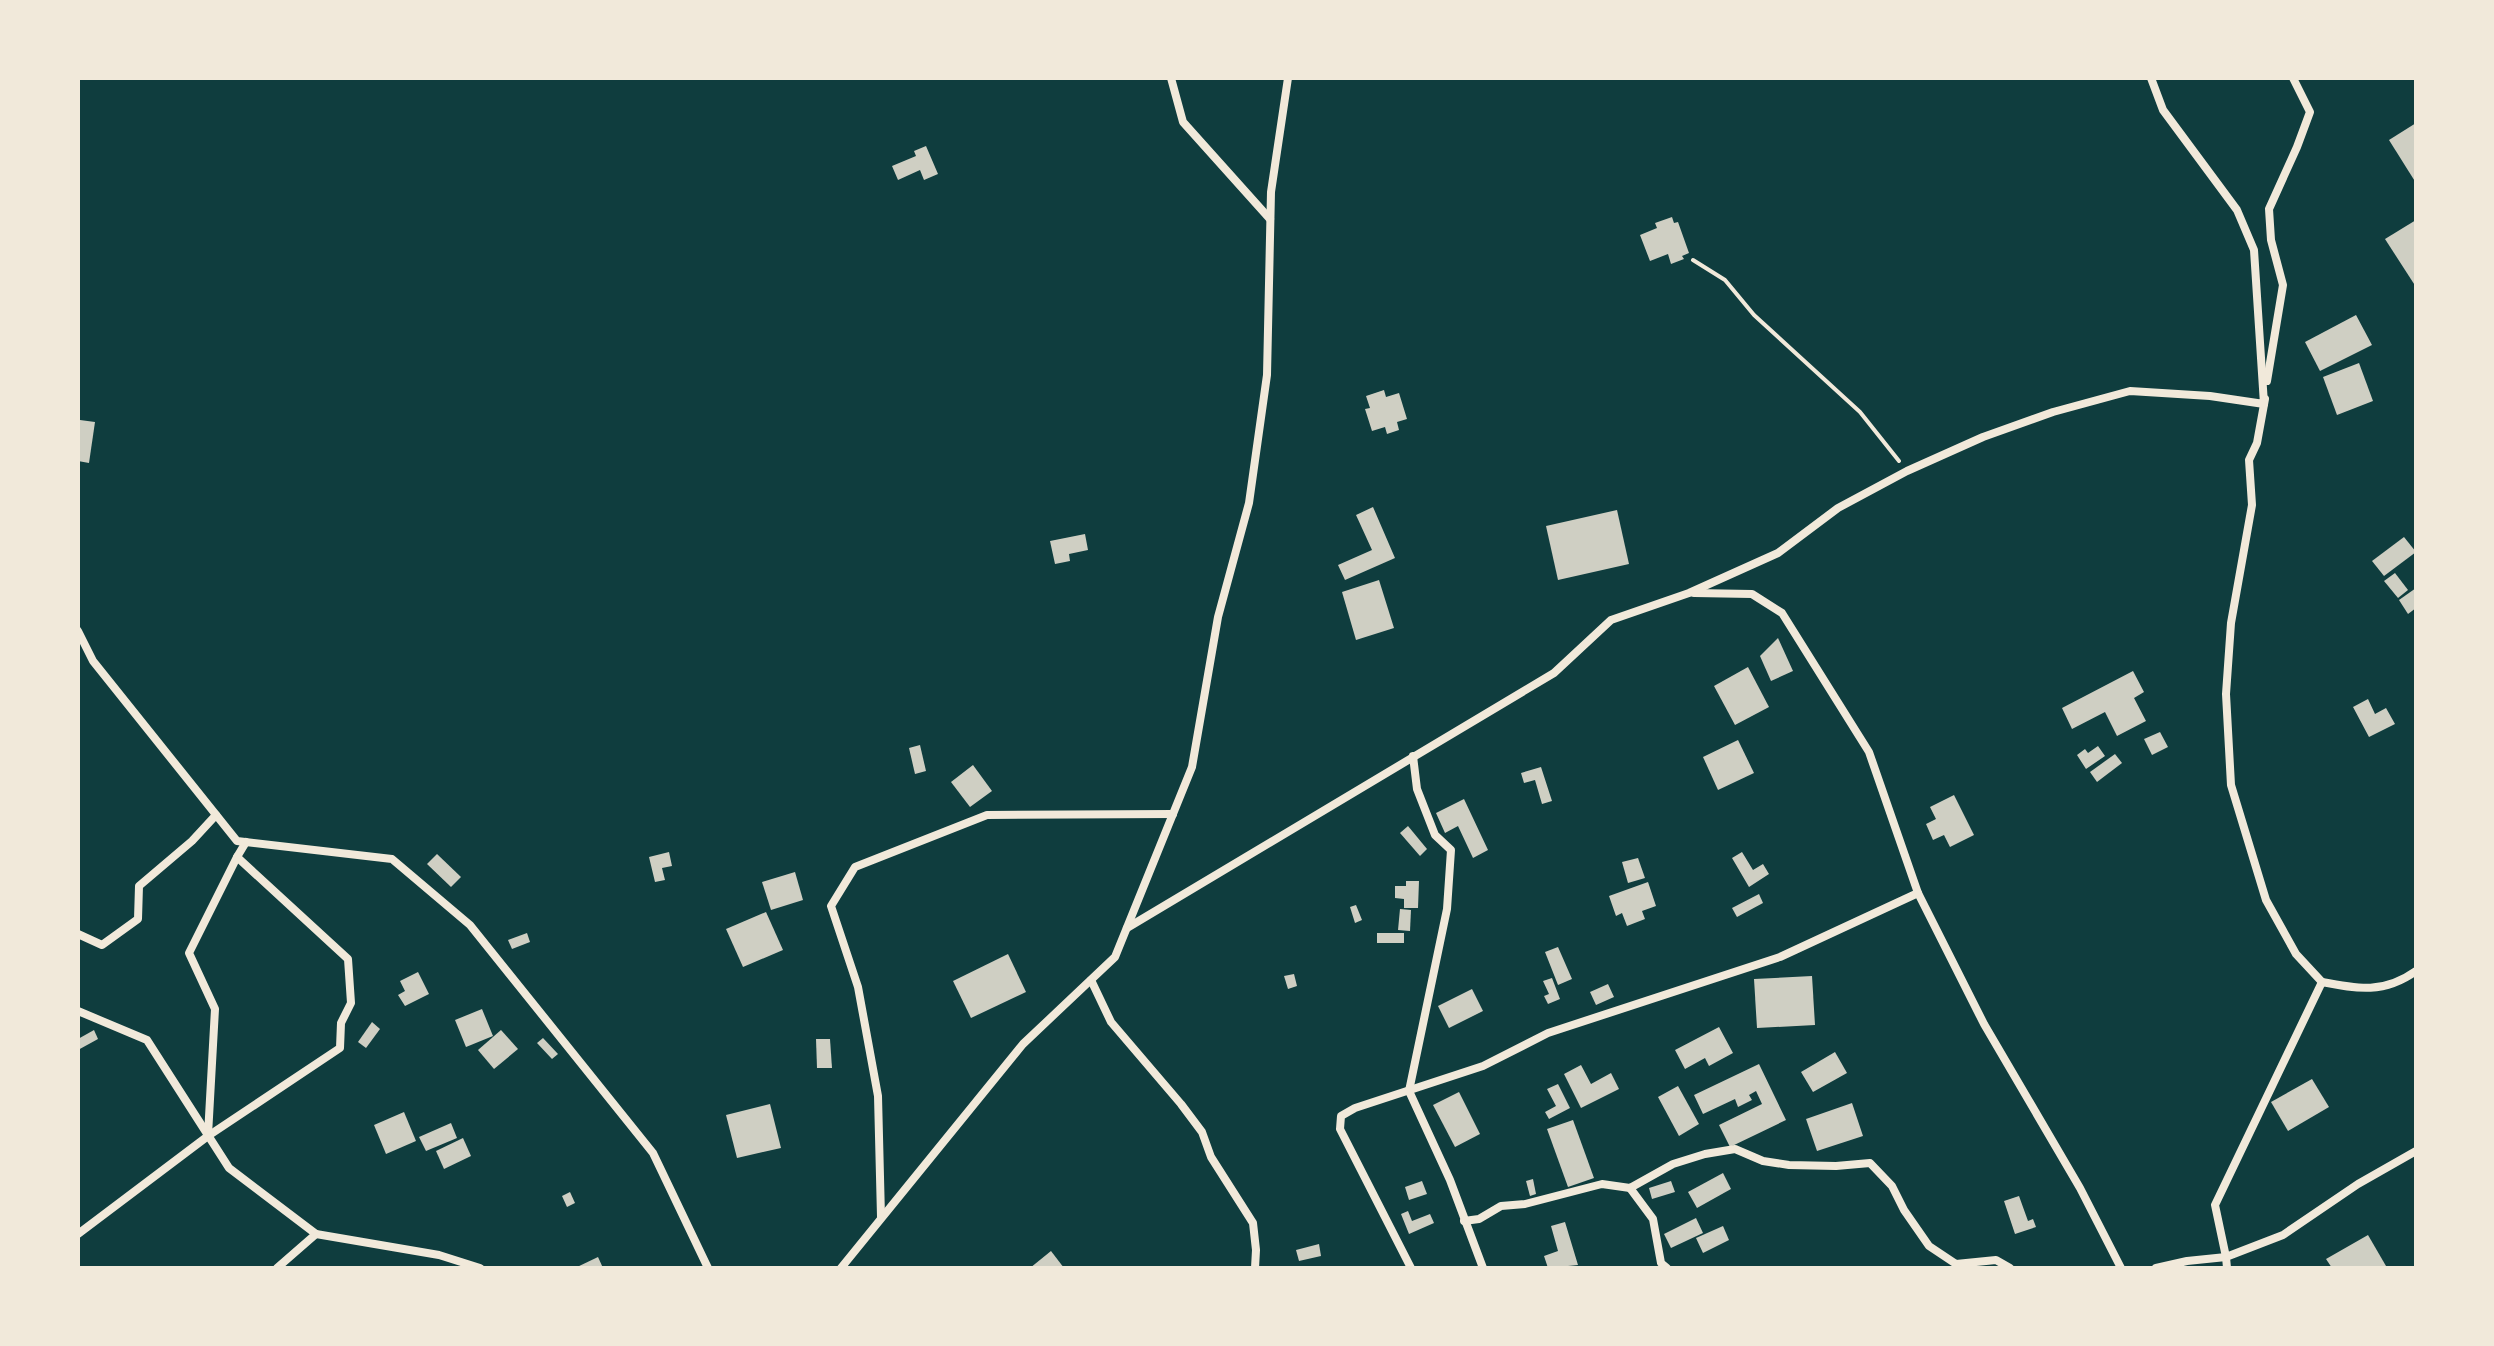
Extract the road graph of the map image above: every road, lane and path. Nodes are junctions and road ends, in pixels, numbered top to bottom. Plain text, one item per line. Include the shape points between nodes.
1 (1171, 78) edge
2 (1288, 78) edge
3 (2151, 78) edge
4 (2293, 78) edge
5 (1271, 220) junction
6 (1693, 260) dead end
7 (2264, 404) junction
8 (1907, 471) junction
9 (1689, 593) junction
10 (78, 631) edge
11 (1413, 756) junction
12 (1173, 814) junction
13 (216, 815) junction
14 (246, 842) junction
15 (237, 857) junction
16 (1918, 893) junction
17 (1127, 928) junction
18 (78, 934) edge
19 (2416, 971) edge
20 (1091, 980) junction
21 (2322, 982) junction
22 (78, 1011) edge
23 (1409, 1091) junction
24 (208, 1136) junction
25 (2416, 1151) edge
26 (1630, 1188) junction
27 (881, 1217) junction
28 (1464, 1221) junction
29 (78, 1234) edge
30 (316, 1234) junction
31 (2226, 1257) junction
32 (277, 1268) edge
33 (480, 1268) edge
34 (708, 1268) edge
35 (841, 1268) edge
36 (1255, 1268) edge
37 (1411, 1268) edge
38 (1483, 1268) edge
39 (1667, 1268) edge
40 (2010, 1268) edge
41 (2121, 1268) edge
42 (2156, 1268) edge
43 (2227, 1268) edge

1 - 5 street via 1183,122
2 - 5 street
3 - 7 street via 2163,110 2237,210 2254,250
4 - 7 street via 2310,112 2269,209 2283,285
5 - 12 street via 1267,375 1249,503 1218,617 1192,767
6 - 8 path via 1725,280 1754,315 1860,412
7 - 8 street via 2130,391 1983,437
7 - 21 street via 2249,460 2252,505 2231,623 2226,694 2231,785 2266,900 2296,954
8 - 9 street via 1838,508 1778,553
9 - 11 street via 1611,620 1554,673
9 - 16 street via 1752,594 1782,613 1869,752
10 - 13 street via 93,661
11 - 17 street
11 - 23 street via 1417,789 1435,835 1451,850 1447,909
12 - 17 street
12 - 27 street via 987,815 855,867 831,906 858,987 878,1096
13 - 14 street via 237,841
13 - 18 street via 139,886 138,919 102,945
14 - 15 street
14 - 34 street via 392,859 470,925 653,1153
15 - 24 street via 189,953 215,1009
15 - 24 street via 348,959 351,1003 341,1023 340,1048
16 - 23 street via 1780,957 1548,1033 1483,1066
16 - 41 street via 1984,1024
17 - 20 street via 1115,957
19 - 21 street via 2401,982 2363,990
20 - 27 street via 1023,1044
20 - 36 street via 1111,1022 1202,1132 1211,1157 1253,1223
21 - 31 street via 2215,1205
22 - 24 street via 147,1040
23 - 28 street
23 - 37 street via 1355,1108 1341,1116 1340,1129
24 - 29 street
24 - 30 street via 229,1168
25 - 31 street via 2283,1235
26 - 28 street via 1602,1184 1501,1206
26 - 39 street via 1653,1219 1661,1263
26 - 40 street via 1673,1164 1735,1149 1789,1165 1870,1163 1892,1186 1929,1246 1956,1264 1996,1260
27 - 35 street
28 - 38 street
30 - 32 street
30 - 33 street via 439,1255
31 - 42 street
31 - 43 street

